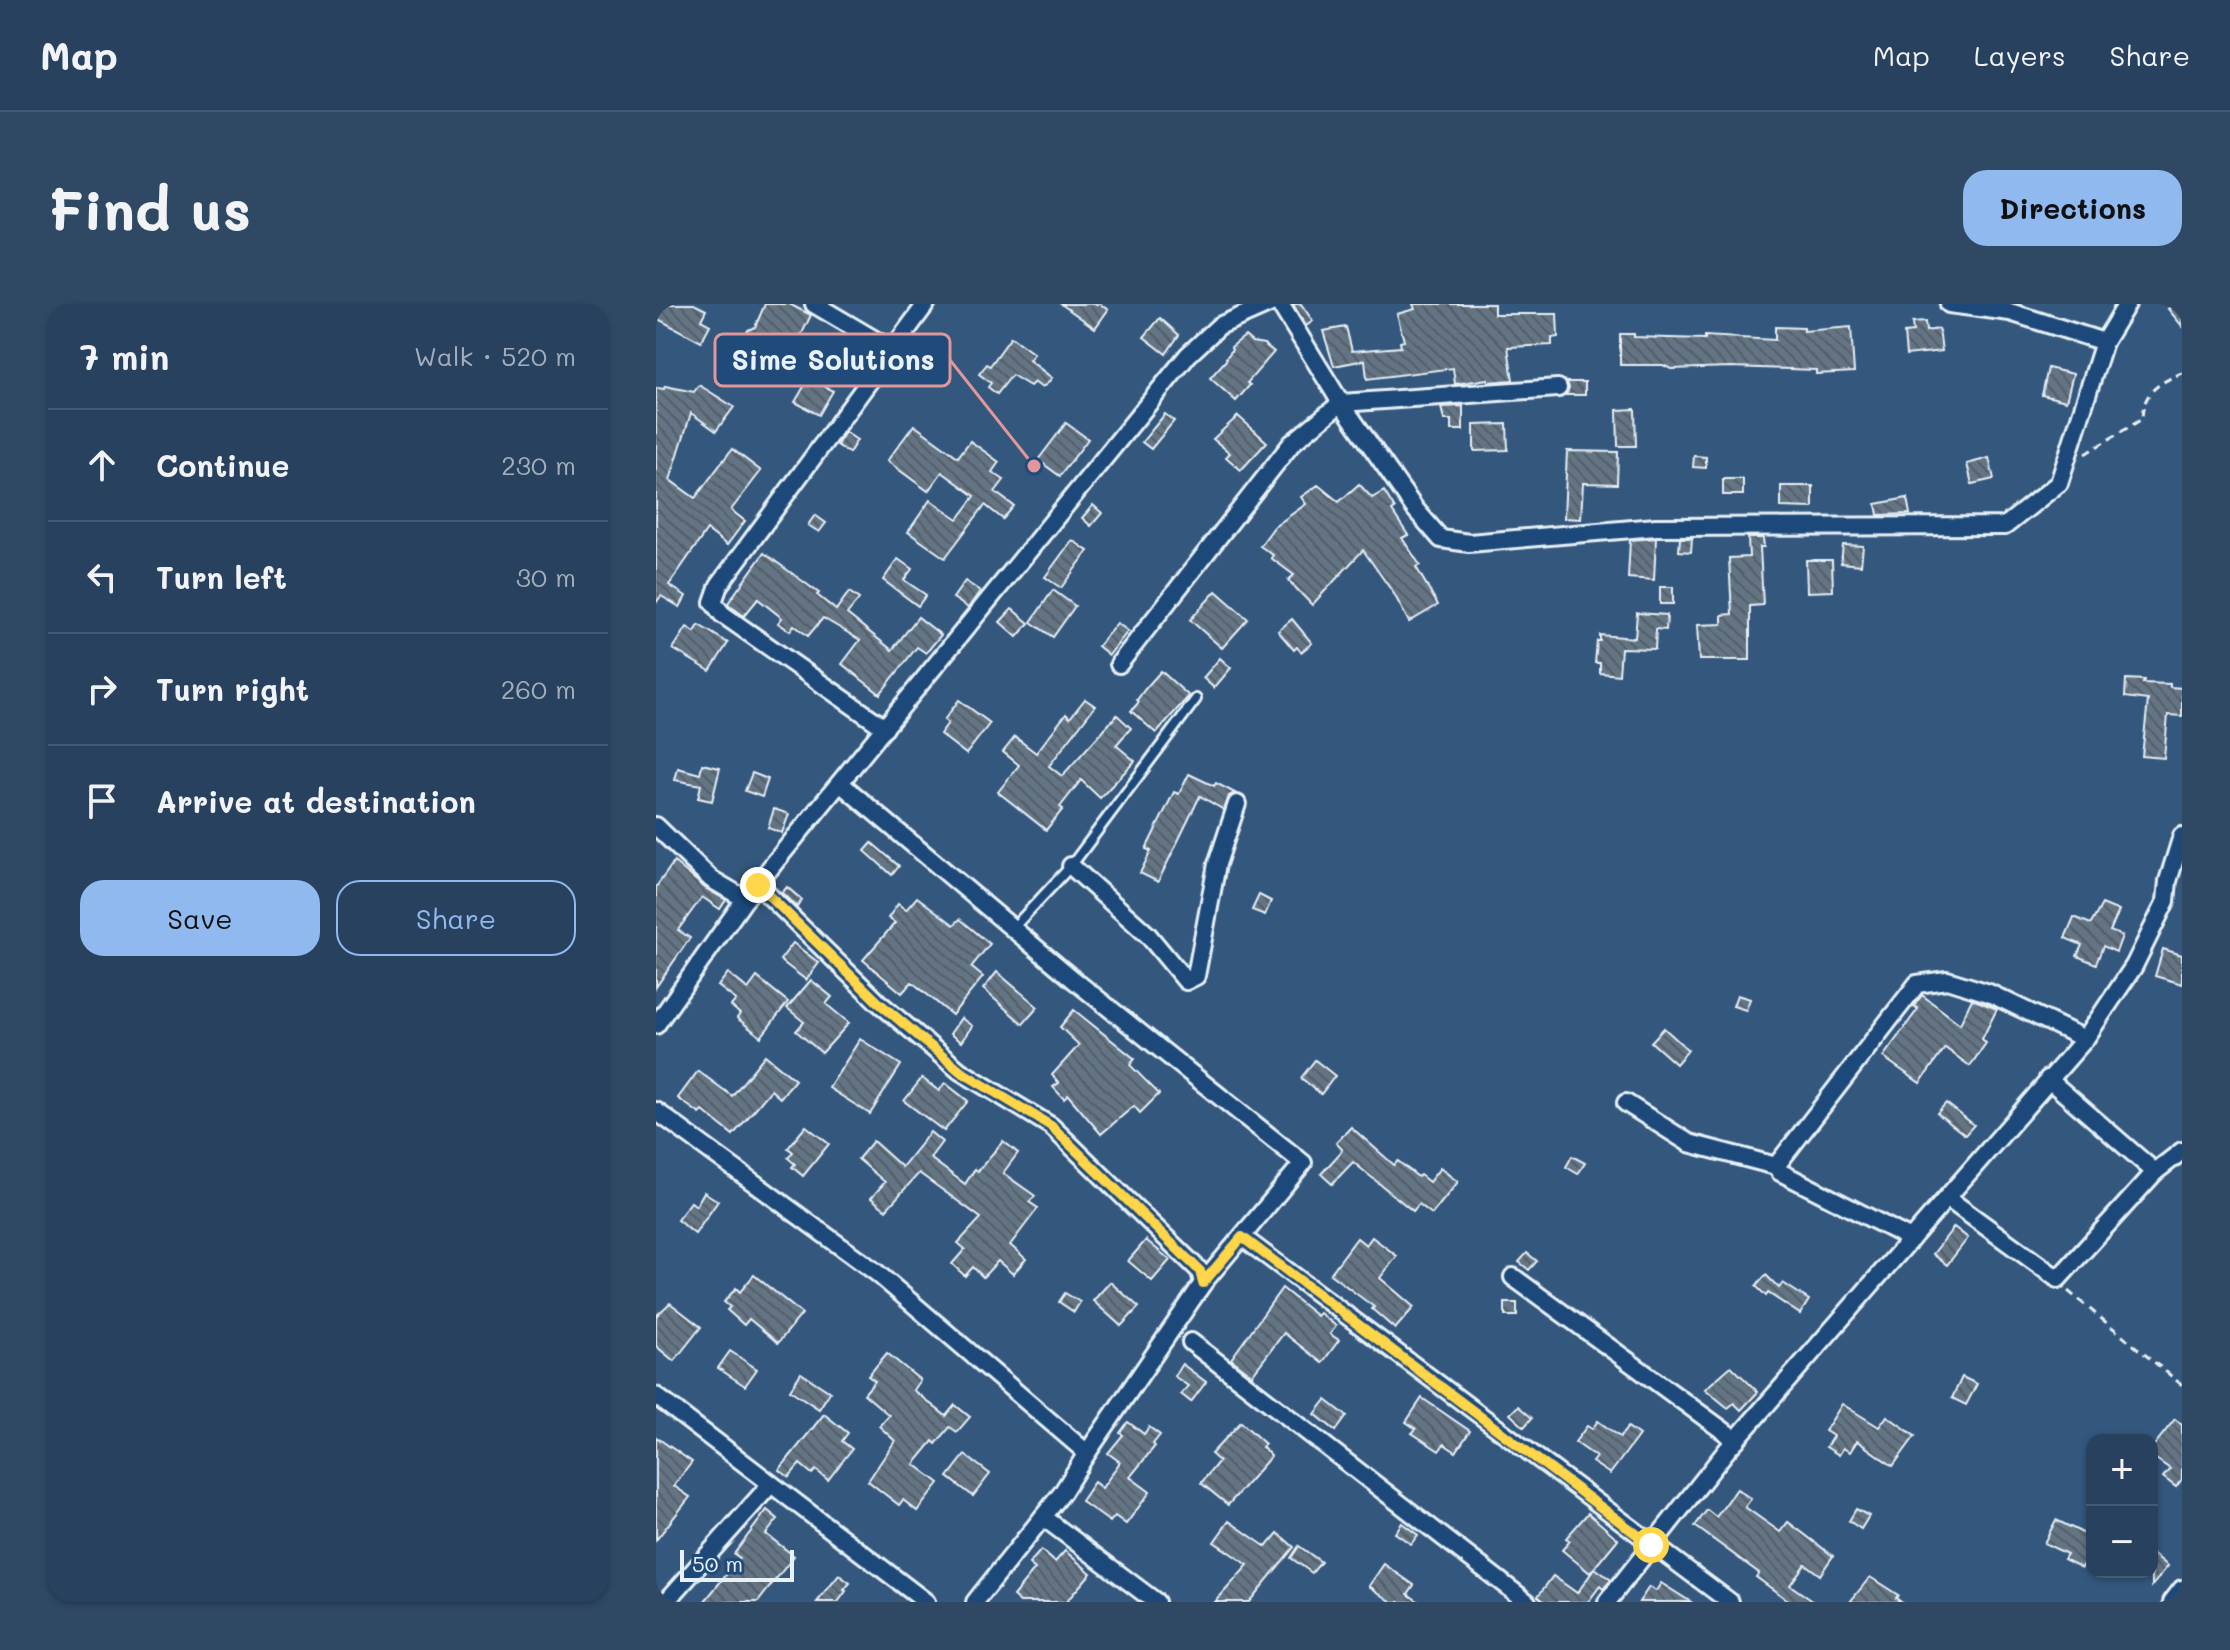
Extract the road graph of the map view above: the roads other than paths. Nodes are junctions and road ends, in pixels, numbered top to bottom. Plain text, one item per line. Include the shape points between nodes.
1 (814, 304) edge
2 (926, 304) edge
3 (1269, 304) edge
4 (1280, 304) edge
5 (1949, 304) edge
6 (2127, 304) edge
7 (2104, 342) junction
8 (892, 350) junction
9 (1558, 388) dead end
10 (1341, 403) junction
11 (1119, 664) dead end
12 (1196, 699) dead end
13 (885, 728) junction
14 (840, 783) junction
15 (1237, 804) dead end
16 (656, 826) edge
17 (2182, 836) edge
18 (1071, 866) junction
19 (758, 885) junction
20 (745, 899) junction
21 (2174, 904) edge
22 (1012, 928) junction
23 (656, 1025) edge
24 (2085, 1039) junction
25 (2048, 1079) junction
26 (1626, 1103) dead end
27 (656, 1111) edge
28 (2182, 1151) edge
29 (1776, 1166) junction
30 (2155, 1172) junction
31 (1947, 1198) junction
32 (1242, 1237) junction
33 (1911, 1239) junction
34 (1513, 1277) dead end
35 (1203, 1283) junction
36 (1191, 1342) dead end
37 (656, 1396) edge
38 (1736, 1440) junction
39 (1087, 1453) junction
40 (770, 1485) junction
41 (1043, 1517) junction
42 (1651, 1545) junction
43 (2182, 1589) edge
44 (666, 1602) edge
45 (926, 1602) edge
46 (975, 1602) edge
47 (1156, 1602) edge
48 (1527, 1602) edge
49 (1607, 1602) edge
50 (1730, 1602) edge
51 (2172, 1602) edge

1 - 8 street
2 - 8 street
3 - 13 street via 1219,326 1188,355
4 - 10 street
5 - 7 street via 2010,312
6 - 7 street
7 - 10 street via 2059,483 2005,526 1656,527 1469,543 1441,539
8 - 13 street via 719,585 713,602 722,614
9 - 10 street
10 - 11 street via 1292,443
12 - 18 lane
13 - 14 street
14 - 19 street
14 - 22 street
15 - 18 street via 1217,864 1196,976 1186,981 1148,935
16 - 20 street via 711,879
17 - 21 street via 2168,881
18 - 22 lane
19 - 20 street
19 - 35 street via 878,1002 960,1071 1051,1126 1200,1271
20 - 23 street
21 - 24 street
22 - 32 street via 1303,1163
24 - 25 street
24 - 29 street via 1989,993 1947,980 1917,984
25 - 30 street
25 - 31 street
26 - 29 street via 1689,1143
27 - 39 street via 877,1273
28 - 30 street
29 - 33 street
30 - 31 street via 2058,1279
31 - 33 street
32 - 35 street
32 - 42 street
33 - 38 street
34 - 38 street
35 - 39 street
36 - 48 street
37 - 40 street
38 - 42 street
39 - 41 street
40 - 44 street
40 - 45 street
41 - 46 street
41 - 47 street
42 - 49 street
42 - 50 street
43 - 51 street

